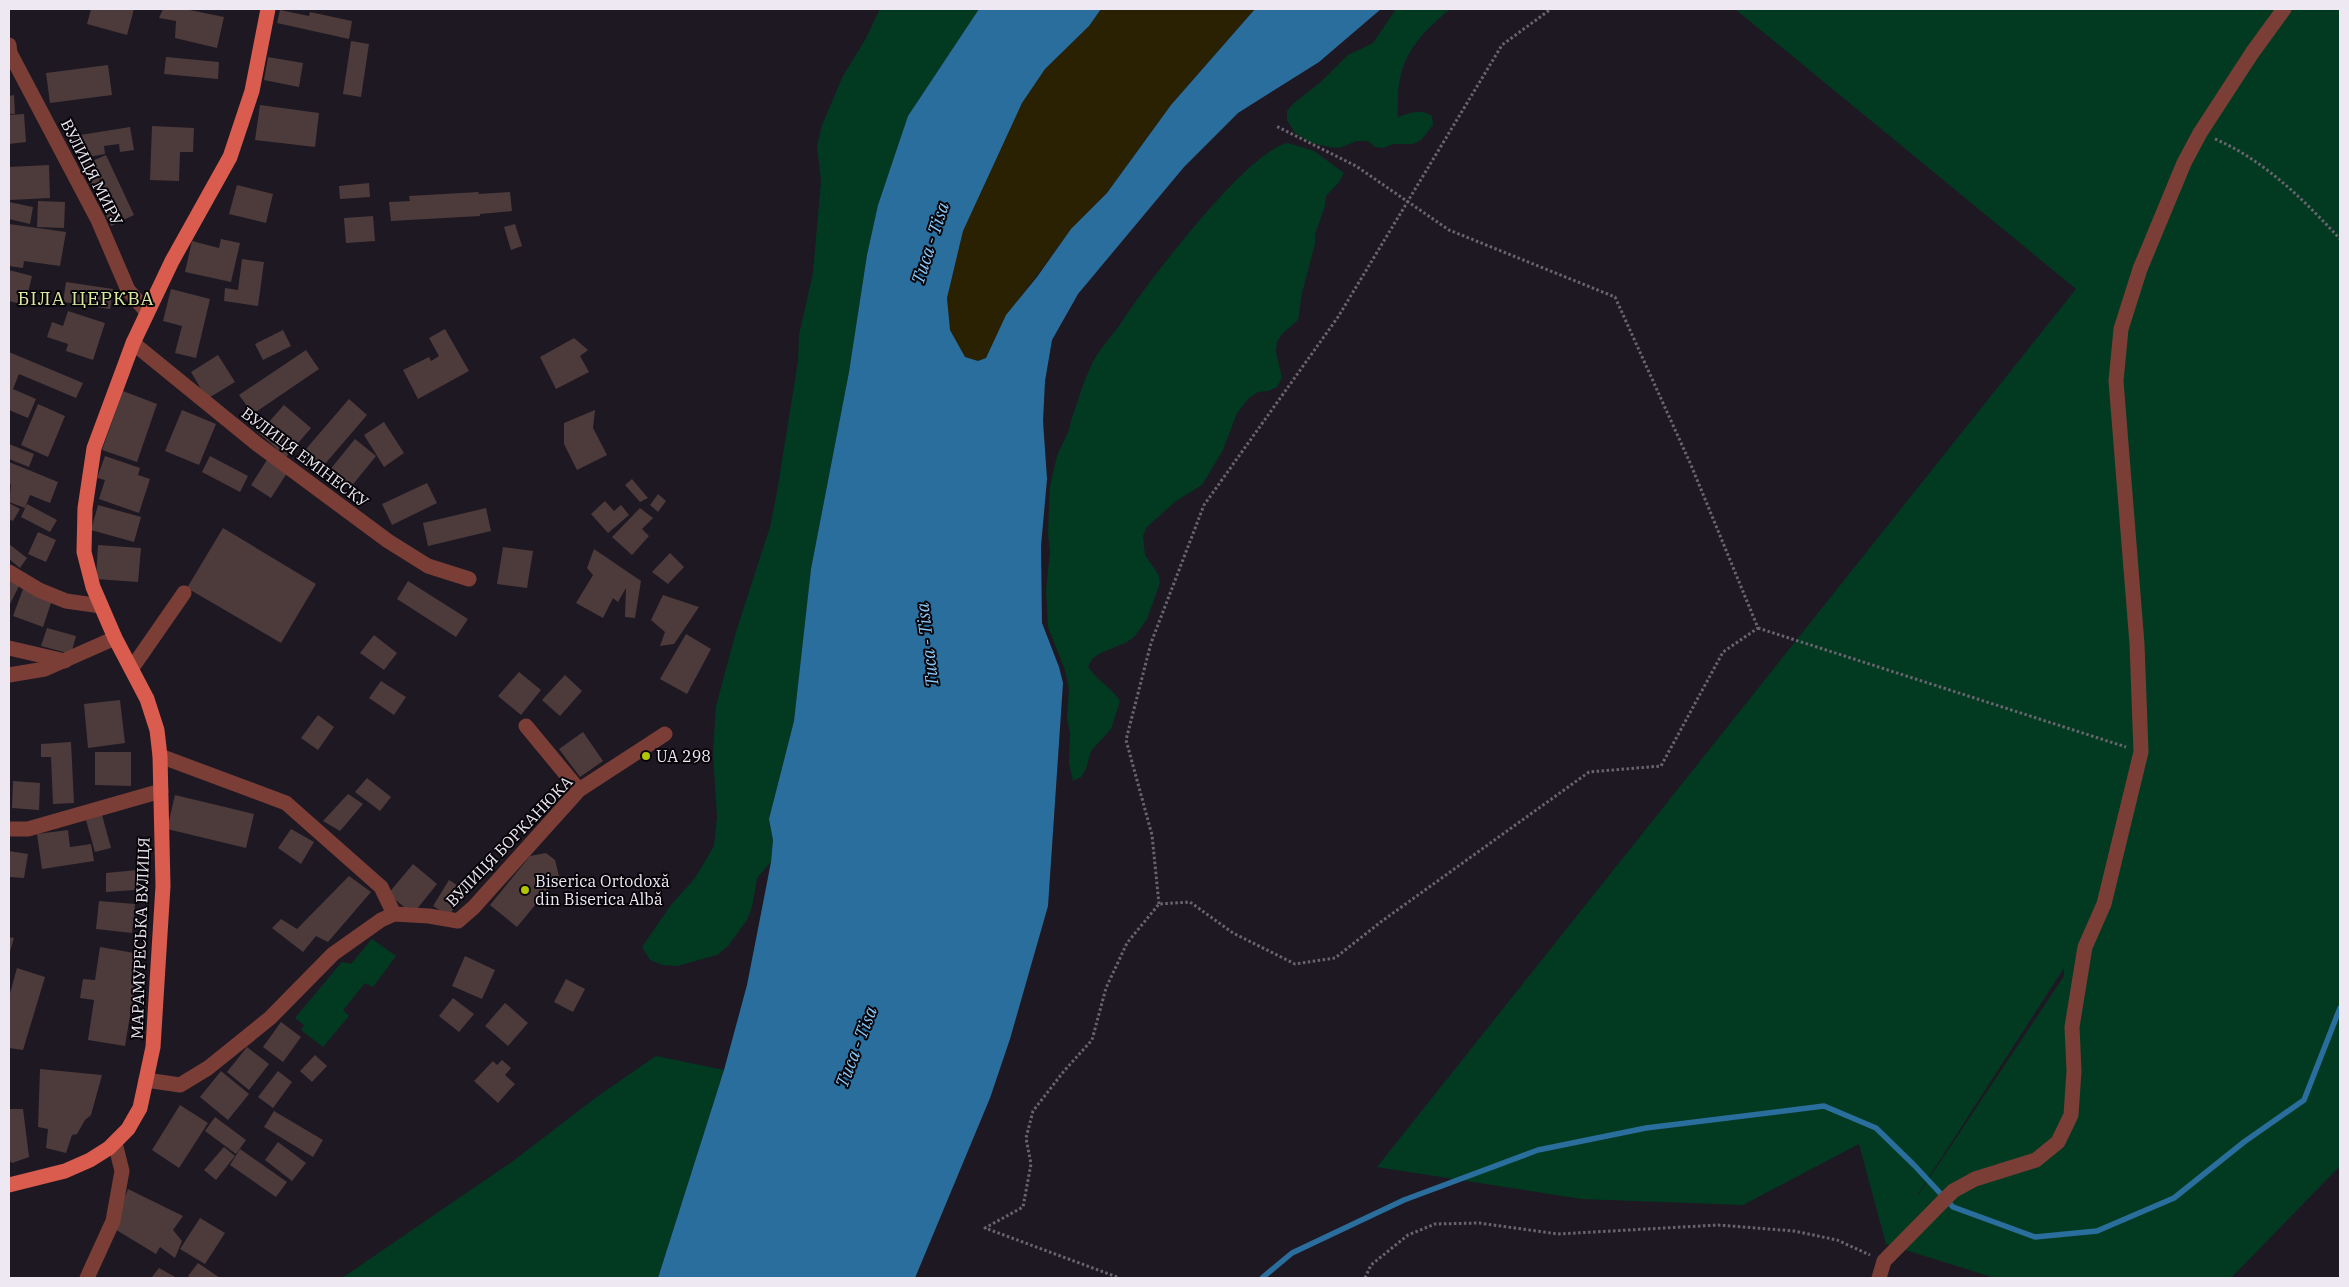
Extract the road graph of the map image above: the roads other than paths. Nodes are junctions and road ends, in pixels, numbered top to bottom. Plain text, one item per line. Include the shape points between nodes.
1 (268, 9) edge
2 (2284, 9) edge
3 (9, 46) edge
4 (147, 312) junction
5 (133, 343) junction
6 (9, 572) edge
7 (469, 579) dead end
8 (184, 593) dead end
9 (102, 606) junction
10 (115, 638) junction
11 (9, 648) edge
12 (65, 660) junction
13 (132, 668) junction
14 (9, 675) edge
15 (526, 726) dead end
16 (665, 734) dead end
17 (160, 756) junction
18 (579, 790) junction
19 (161, 791) junction
20 (9, 829) edge
21 (394, 914) junction
22 (146, 1080) junction
23 (114, 1143) junction
24 (9, 1184) edge
25 (87, 1278) edge
26 (1879, 1278) edge

1 - 4 main road, МАРАМУРЕСЬКА ВУЛИЦЯ via 252,91 230,157
2 - 26 street via 2200,132 2184,163 2140,269 2121,329 2116,380 2137,644 2142,752 2104,904 2085,947 2072,1027 2071,1116 2058,1142 2036,1160 1975,1179 1953,1191 1884,1261
3 - 4 street, ВУЛИЦЯ МИРУ via 98,220 128,290
4 - 5 main road, МАРАМУРЕСЬКА ВУЛИЦЯ
5 - 7 street, ВУЛИЦЯ ЕМІНЕСКУ via 257,444 388,542 428,566
5 - 9 main road, МАРАМУРЕСЬКА ВУЛИЦЯ via 94,448 85,508 84,552 93,588
6 - 9 street via 66,601
8 - 13 street
9 - 10 main road, МАРАМУРЕСЬКА ВУЛИЦЯ
10 - 12 street
10 - 13 main road, МАРАМУРЕСЬКА ВУЛИЦЯ
11 - 12 street
12 - 14 street via 45,669
13 - 17 main road, МАРАМУРЕСЬКА ВУЛИЦЯ via 150,707
15 - 18 street
16 - 18 street, ВУЛИЦЯ БОРКАНЮКА
17 - 19 main road, МАРАМУРЕСЬКА ВУЛИЦЯ
17 - 21 street via 286,803 381,888
18 - 21 street, ВУЛИЦЯ БОРКАНЮКА via 458,921
19 - 20 street via 28,829
19 - 22 main road, МАРАМУРЕСЬКА ВУЛИЦЯ via 163,886 153,1047
21 - 22 street via 380,920 332,954 270,1018 208,1068 180,1085
22 - 23 main road, МАРАМУРЕСЬКА ВУЛИЦЯ via 140,1108 128,1129
23 - 24 main road, МАРАМУРЕСЬКА ВУЛИЦЯ via 90,1160 65,1171
23 - 25 street via 122,1171 113,1221

